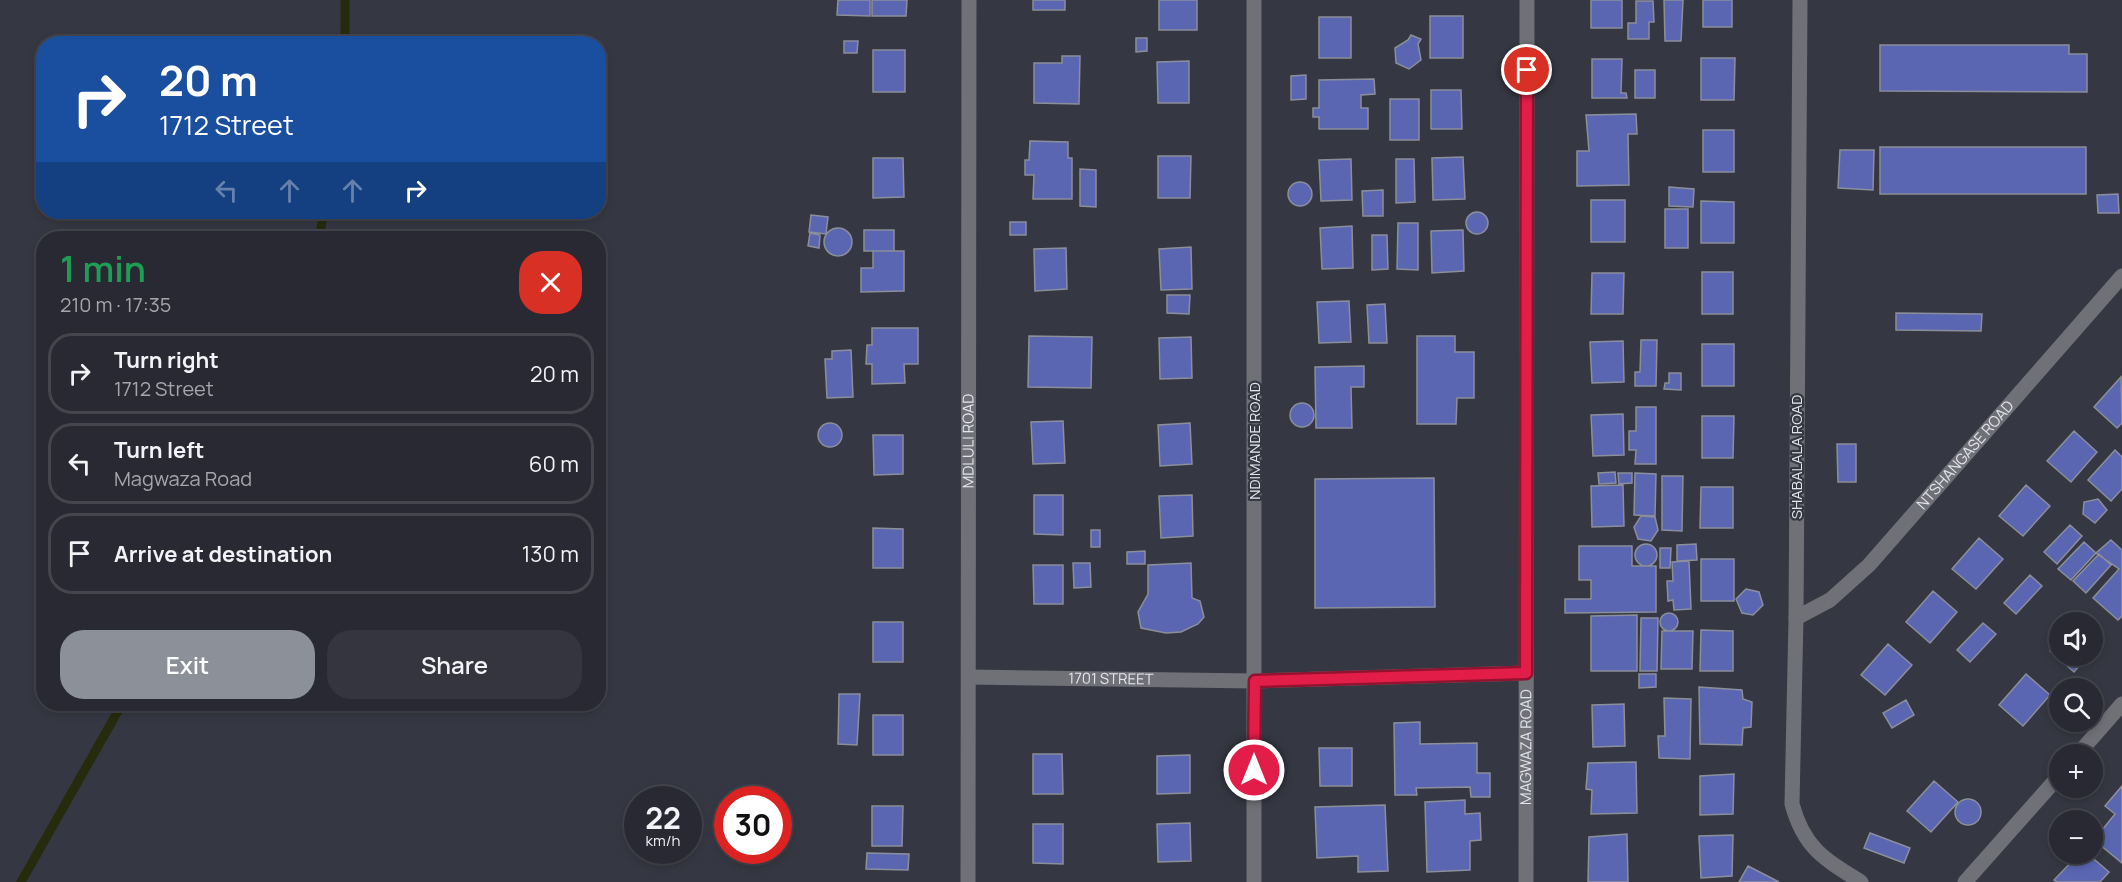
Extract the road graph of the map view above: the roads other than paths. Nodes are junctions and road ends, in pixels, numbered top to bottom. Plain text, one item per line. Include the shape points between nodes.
1 (969, 0) edge
2 (1254, 0) edge
3 (1527, 0) edge
4 (1800, 0) edge
5 (2122, 276) edge
6 (1796, 618) junction
7 (1526, 673) junction
8 (969, 677) junction
9 (1255, 681) junction
10 (2120, 710) edge
11 (2088, 744) edge
12 (2049, 787) edge
13 (968, 882) edge
14 (1254, 882) edge
15 (1526, 882) edge
16 (1861, 882) edge
17 (1965, 882) edge

1 - 8 street, MDLULI ROAD
2 - 9 street, NDIMANDE ROAD
3 - 7 street, MAGWAZA ROAD
4 - 6 street, SHABALALA ROAD
5 - 6 street, NTSHANGASE ROAD via 1869,565 1830,600
6 - 16 street, SHABALALA ROAD via 1792,804 1798,828 1809,845
7 - 9 street, 1701 STREET
7 - 15 street, MAGWAZA ROAD
8 - 9 street, 1701 STREET
8 - 13 street, MDLULI ROAD
9 - 14 street, NDIMANDE ROAD
10 - 11 street
12 - 17 street

